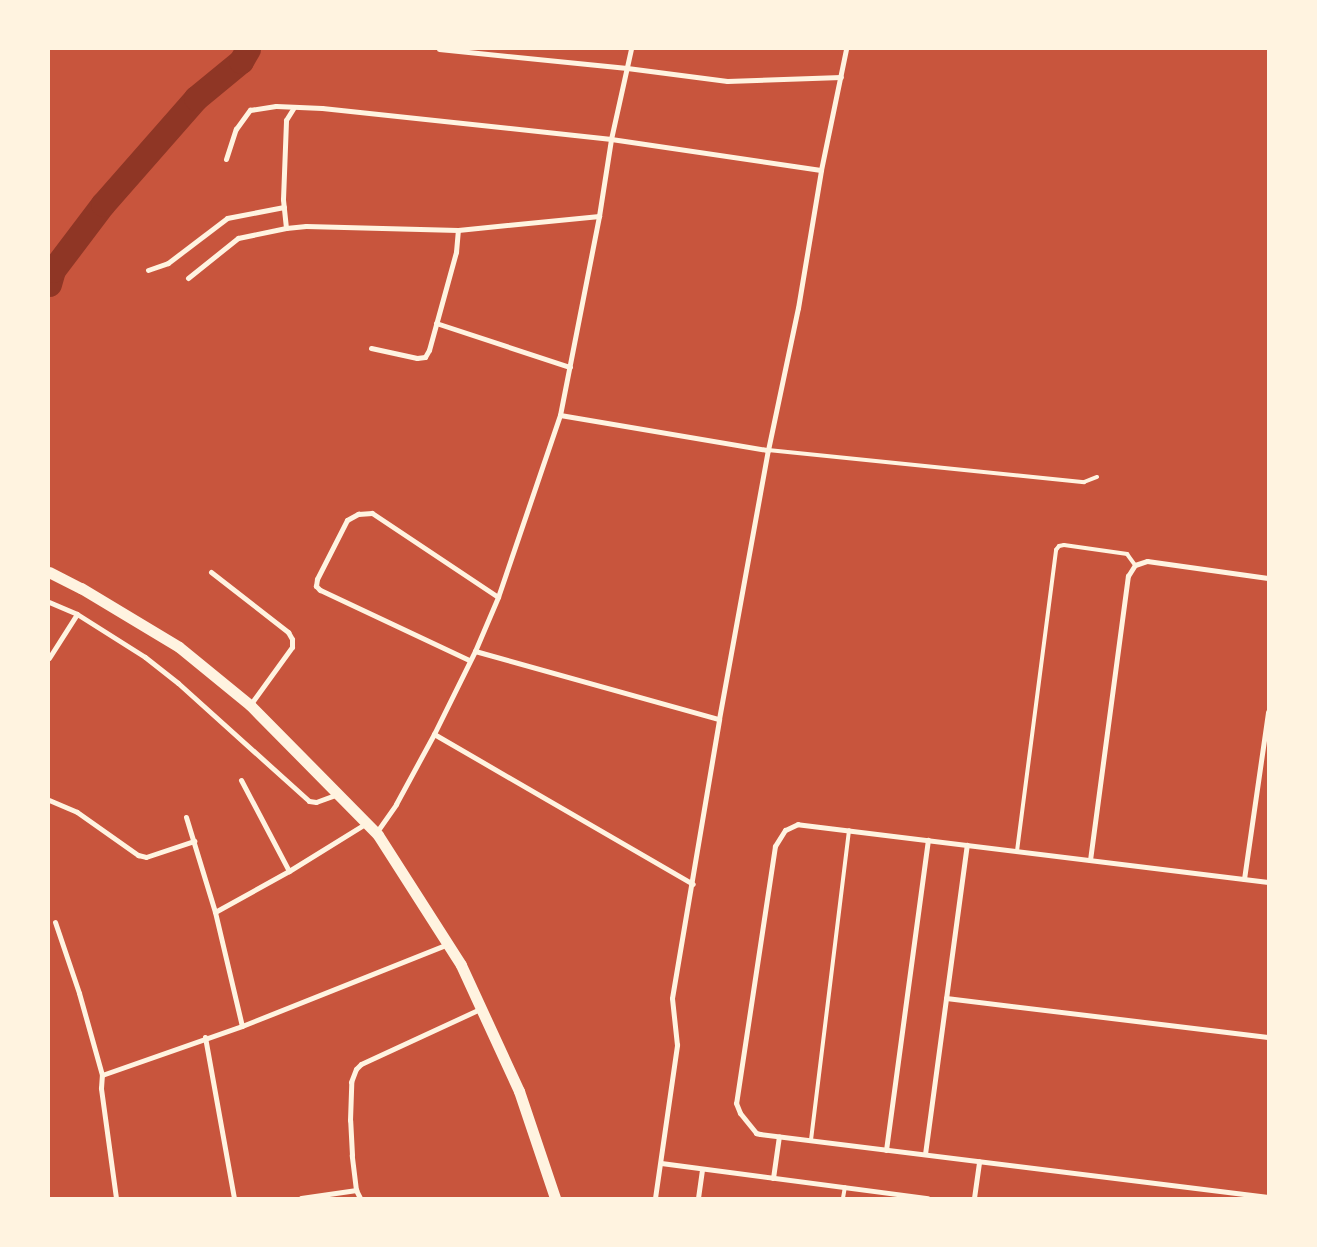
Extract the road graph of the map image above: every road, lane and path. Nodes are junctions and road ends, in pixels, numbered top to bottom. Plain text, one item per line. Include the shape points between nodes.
1 (439, 49) edge
2 (631, 49) edge
3 (846, 49) edge
4 (627, 68) junction
5 (841, 77) junction
6 (294, 107) junction
7 (611, 139) junction
8 (226, 159) dead end
9 (821, 170) junction
10 (284, 207) junction
11 (599, 216) junction
12 (286, 228) junction
13 (458, 230) junction
14 (148, 270) dead end
15 (188, 278) dead end
16 (436, 323) junction
17 (371, 348) dead end
18 (570, 366) junction
19 (560, 415) junction
20 (768, 450) junction
21 (1097, 477) dead end
22 (1136, 564) junction
23 (49, 572) edge
24 (211, 572) dead end
25 (1268, 578) edge
26 (498, 597) junction
27 (49, 602) edge
28 (77, 614) junction
29 (475, 652) junction
30 (49, 658) edge
31 (469, 660) junction
32 (250, 705) junction
33 (1268, 712) edge
34 (719, 719) junction
35 (434, 734) junction
36 (241, 780) dead end
37 (338, 794) junction
38 (49, 800) edge
39 (186, 817) dead end
40 (366, 823) junction
41 (849, 830) junction
42 (376, 833) junction
43 (928, 840) junction
44 (194, 841) junction
45 (967, 845) junction
46 (1017, 851) junction
47 (1090, 860) junction
48 (290, 871) junction
49 (1244, 879) junction
50 (1268, 882) edge
51 (692, 884) junction
52 (215, 912) junction
53 (55, 922) dead end
54 (448, 944) junction
55 (946, 998) junction
56 (481, 1008) junction
57 (242, 1026) junction
58 (205, 1037) junction
59 (1268, 1037) edge
60 (102, 1075) junction
61 (779, 1136) junction
62 (811, 1140) junction
63 (886, 1150) junction
64 (925, 1154) junction
65 (979, 1161) junction
66 (661, 1163) junction
67 (702, 1168) junction
68 (773, 1178) junction
69 (845, 1187) junction
70 (356, 1190) junction
71 (1268, 1196) edge
72 (116, 1198) edge
73 (234, 1198) edge
74 (302, 1198) edge
75 (360, 1198) edge
76 (555, 1198) edge
77 (656, 1198) edge
78 (698, 1198) edge
79 (843, 1198) edge
80 (928, 1198) edge
81 (974, 1198) edge

1 - 4 street
2 - 4 street
3 - 5 street
4 - 5 street via 727,81
4 - 7 street
5 - 9 street
6 - 7 street
6 - 8 street via 250,110 236,129
6 - 10 street via 286,120
7 - 9 street
7 - 11 street
9 - 20 street via 798,308
10 - 12 street
10 - 14 street via 227,218 168,263
11 - 13 street
11 - 18 street
12 - 13 street
12 - 15 street via 238,238
13 - 16 street via 456,252
16 - 17 street via 430,350 425,356 417,358
16 - 18 street
18 - 19 street
19 - 20 street
19 - 26 street
20 - 21 lane via 1084,482
20 - 34 street
22 - 25 street via 1147,561
22 - 46 lane via 1127,554 1064,545 1056,550
22 - 47 street via 1128,576
23 - 32 main road via 179,647
24 - 32 street via 288,632 292,639 292,647
26 - 29 street
26 - 31 street via 372,513 358,514 348,520 317,579 316,586 320,590
27 - 28 street
28 - 30 street
28 - 37 street via 145,657 178,683 309,801 316,802
29 - 31 street
29 - 34 street
31 - 35 street
32 - 37 main road
33 - 49 street
34 - 51 street
35 - 42 street via 396,804
35 - 51 street
36 - 48 street
37 - 40 main road
38 - 44 street via 78,812 138,855 146,857
39 - 44 street
40 - 42 main road
40 - 48 street
41 - 43 street
41 - 61 street via 798,824 785,830 775,846 736,1103 756,1133
41 - 62 lane
42 - 54 main road
43 - 45 street
43 - 63 street
44 - 52 street
45 - 46 street
45 - 55 street
46 - 47 street
47 - 49 street
48 - 52 street
49 - 50 street
51 - 66 street via 672,998 677,1045
52 - 57 street
53 - 60 street
54 - 56 main road
54 - 57 street
55 - 59 street
55 - 64 street
56 - 70 street via 356,1069 351,1082 350,1120
56 - 76 main road via 519,1091
57 - 58 street
58 - 60 street
58 - 73 street
60 - 72 street
61 - 62 street
61 - 68 street
62 - 63 street
63 - 64 street
64 - 65 street
65 - 71 street
65 - 81 street
66 - 67 street
66 - 77 street
67 - 68 street
67 - 78 street
68 - 69 street
69 - 79 lane
69 - 80 street
70 - 74 street
70 - 75 street

